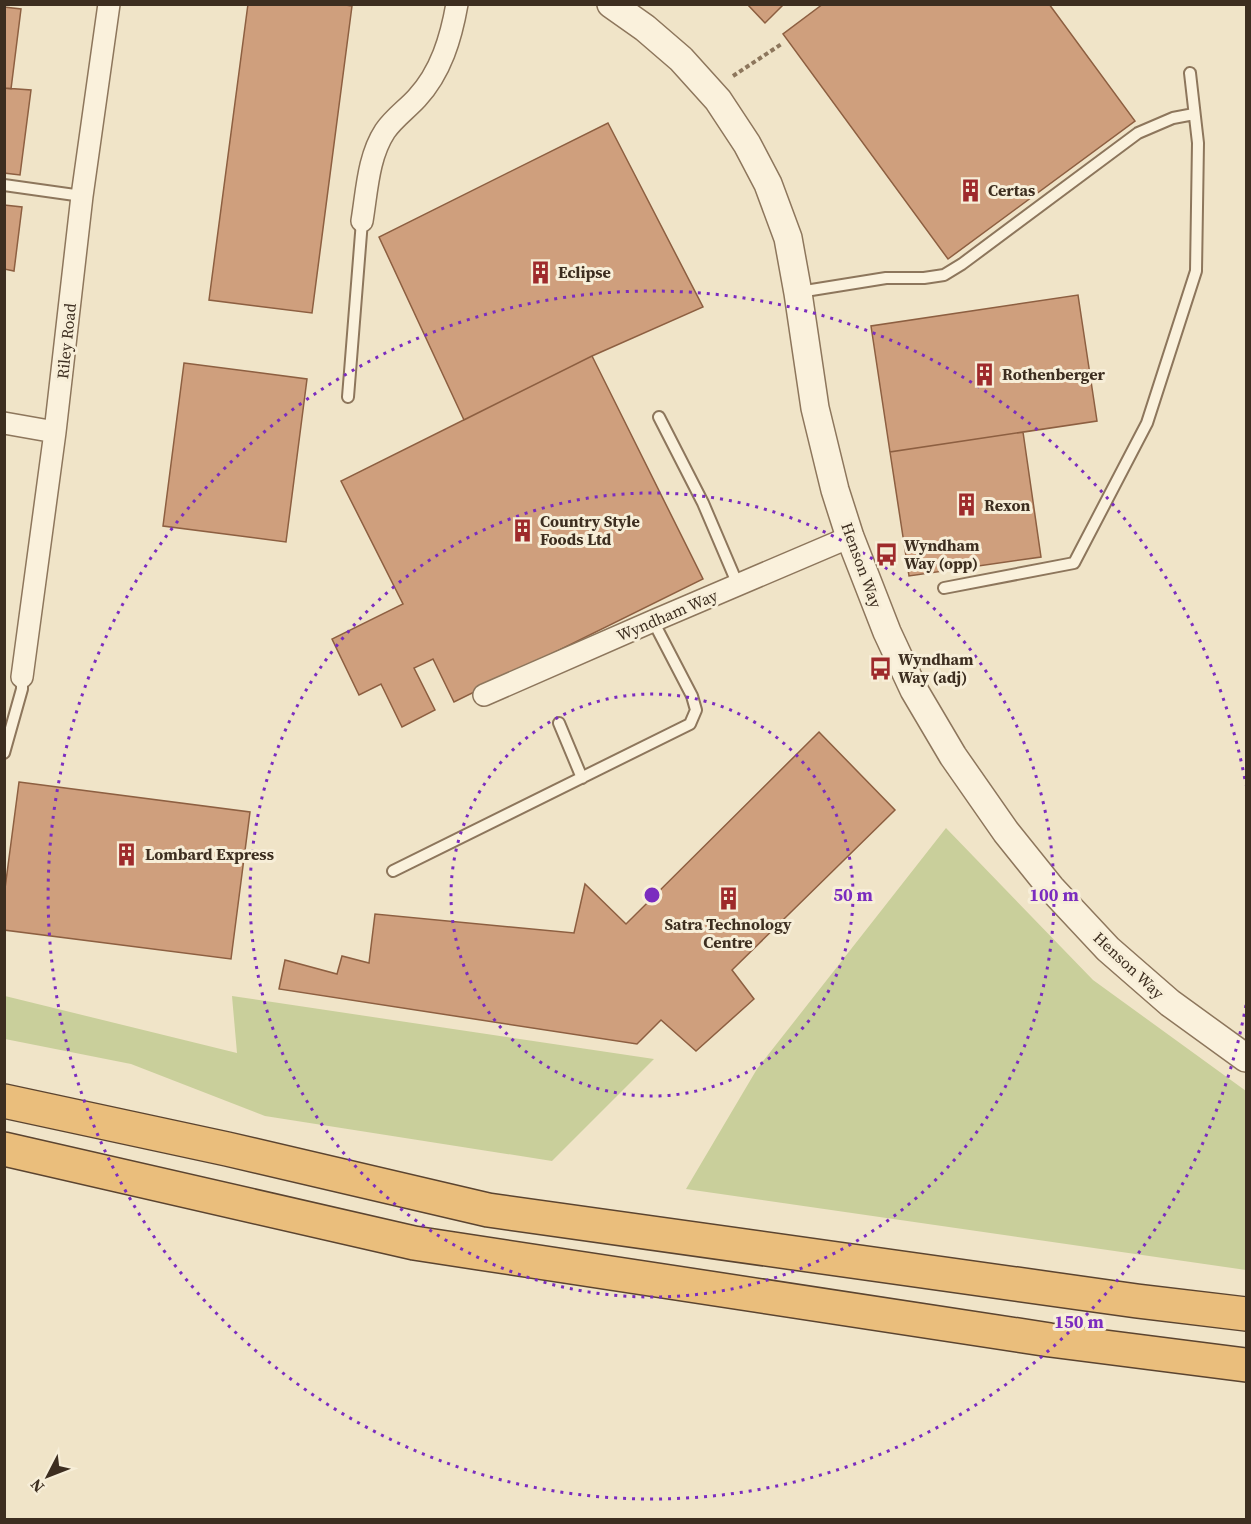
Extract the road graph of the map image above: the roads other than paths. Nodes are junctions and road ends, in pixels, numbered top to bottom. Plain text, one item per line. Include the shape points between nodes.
1 (108, 4) edge
2 (457, 4) edge
3 (611, 4) edge
4 (1190, 73) dead end
5 (1194, 114) junction
6 (4, 185) edge
7 (82, 196) junction
8 (362, 221) joint
9 (798, 292) junction
10 (348, 397) dead end
11 (659, 417) dead end
12 (4, 423) edge
13 (56, 432) junction
14 (850, 537) junction
15 (738, 585) junction
16 (944, 588) dead end
17 (653, 621) junction
18 (22, 677) joint
19 (484, 695) dead end
20 (559, 723) dead end
21 (4, 753) edge
22 (582, 778) junction
23 (393, 872) dead end
24 (1246, 1058) edge
25 (4, 1101) edge
26 (4, 1149) edge
27 (1246, 1314) edge
28 (1246, 1365) edge

1 - 7 street, Riley Road
2 - 8 street via 453,30 434,74 377,146
3 - 9 street, Henson Way via 681,59 718,100 747,144 768,184 788,238
4 - 5 lane
5 - 9 lane via 1137,133 944,275 886,278
5 - 16 lane via 1196,271 1147,423 1074,564
6 - 7 lane
7 - 13 street, Riley Road
8 - 10 lane
9 - 14 street, Henson Way via 815,408
11 - 15 lane via 703,502
12 - 13 street
13 - 18 street, Riley Road
14 - 15 street, Wyndham Way
14 - 24 street, Henson Way via 914,690 953,756 1006,832 1108,949 1170,1003
15 - 17 street, Wyndham Way
17 - 19 street, Wyndham Way
17 - 22 lane via 692,696 696,710 690,724
18 - 21 lane
20 - 22 lane
22 - 23 lane
25 - 27 highway via 488,1210
26 - 28 highway via 414,1243 1050,1340

